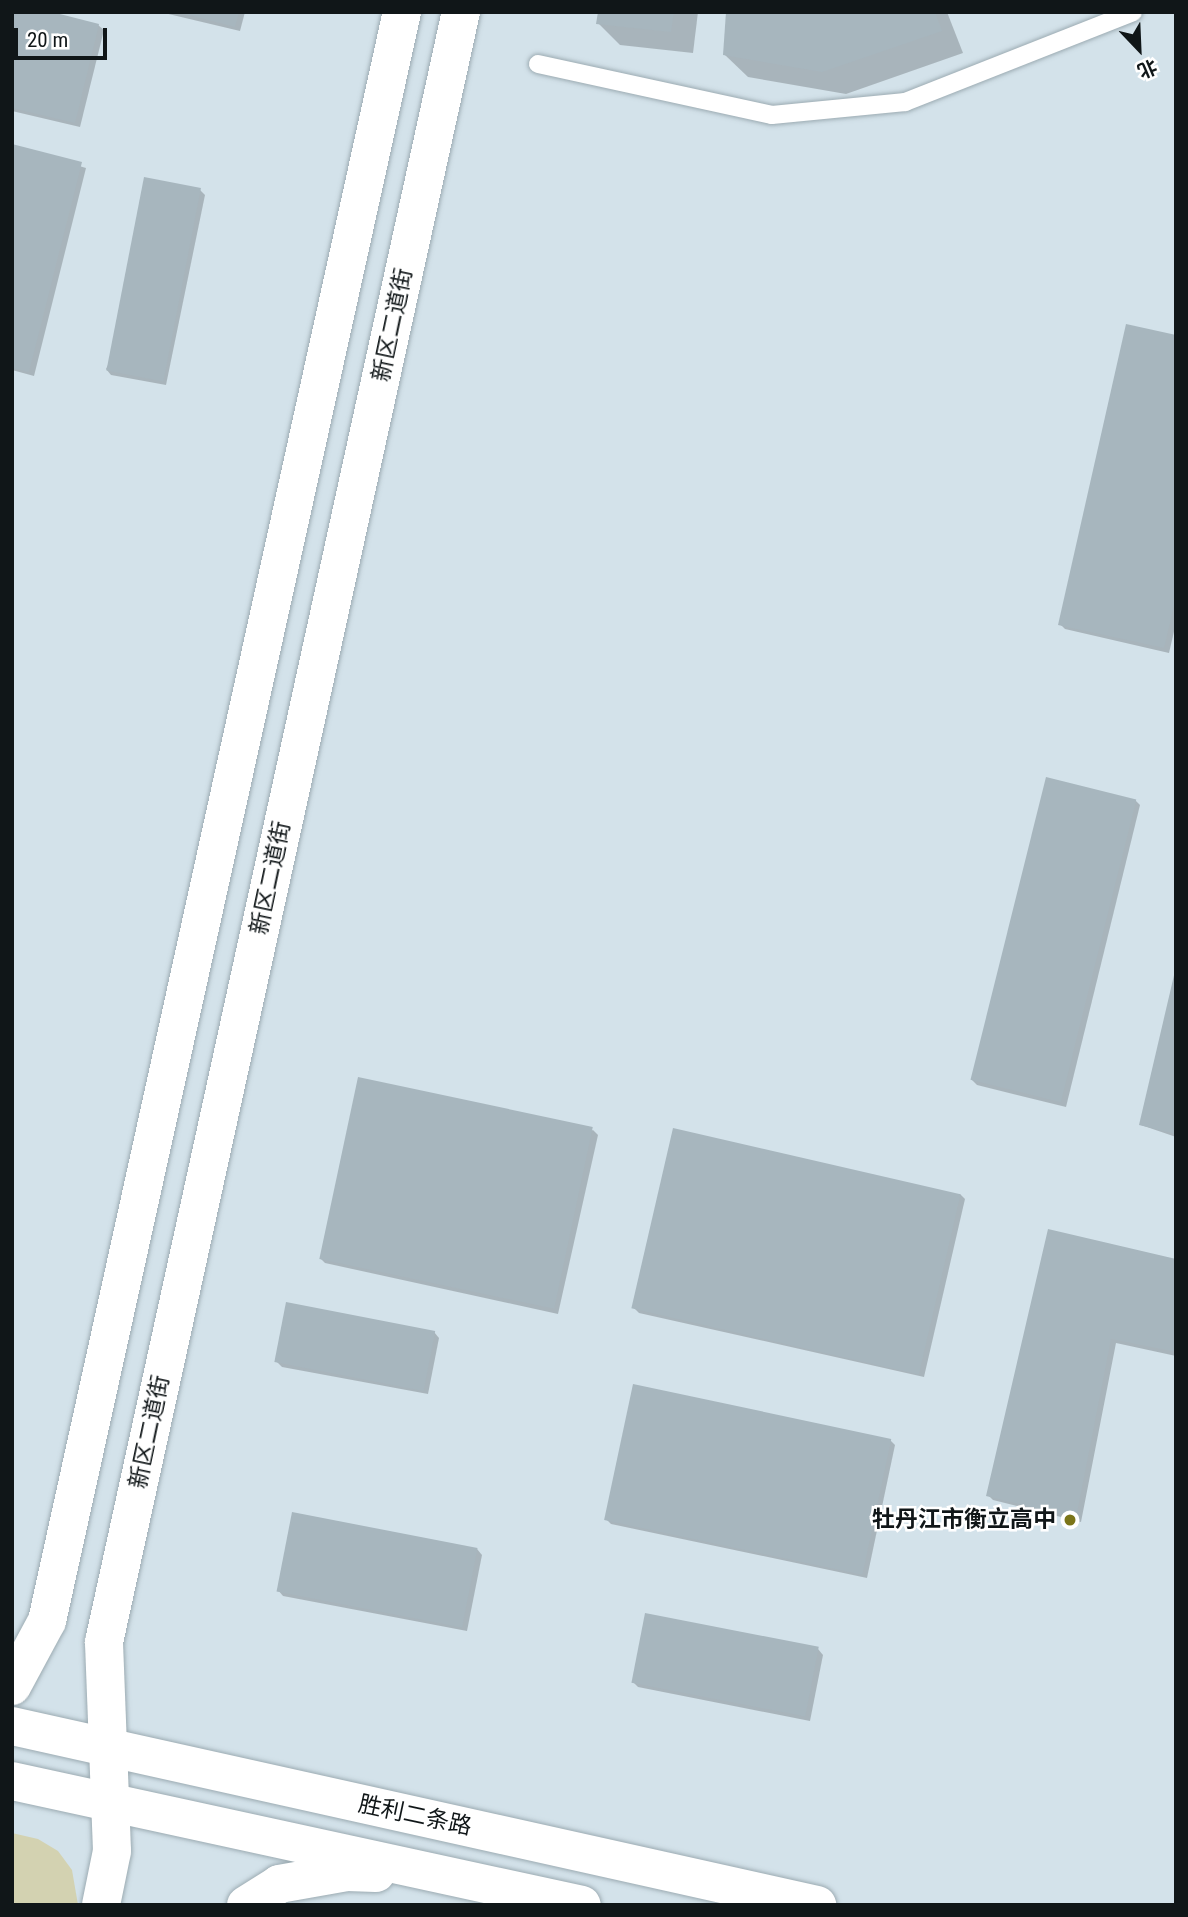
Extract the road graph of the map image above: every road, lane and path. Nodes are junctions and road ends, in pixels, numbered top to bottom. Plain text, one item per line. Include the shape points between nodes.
1 (402, 12) edge
2 (461, 12) edge
3 (1133, 12) edge
4 (538, 64) dead end
5 (12, 1686) edge
6 (12, 1726) edge
7 (105, 1747) junction
8 (12, 1781) edge
9 (109, 1803) junction
10 (447, 1874) junction
11 (101, 1905) edge
12 (246, 1905) edge
13 (582, 1905) edge
14 (817, 1905) edge

1 - 5 main road via 47,1621
2 - 7 main road, 新区二道街 via 104,1642
3 - 4 lane via 905,102 772,115
6 - 7 main road, 胜利二条路
7 - 9 main road, 新区二道街
7 - 14 main road, 胜利二条路
8 - 9 main road
9 - 10 main road
9 - 11 main road, 新区二道街 via 112,1851
10 - 12 main road via 346,1872 279,1884
10 - 13 main road

